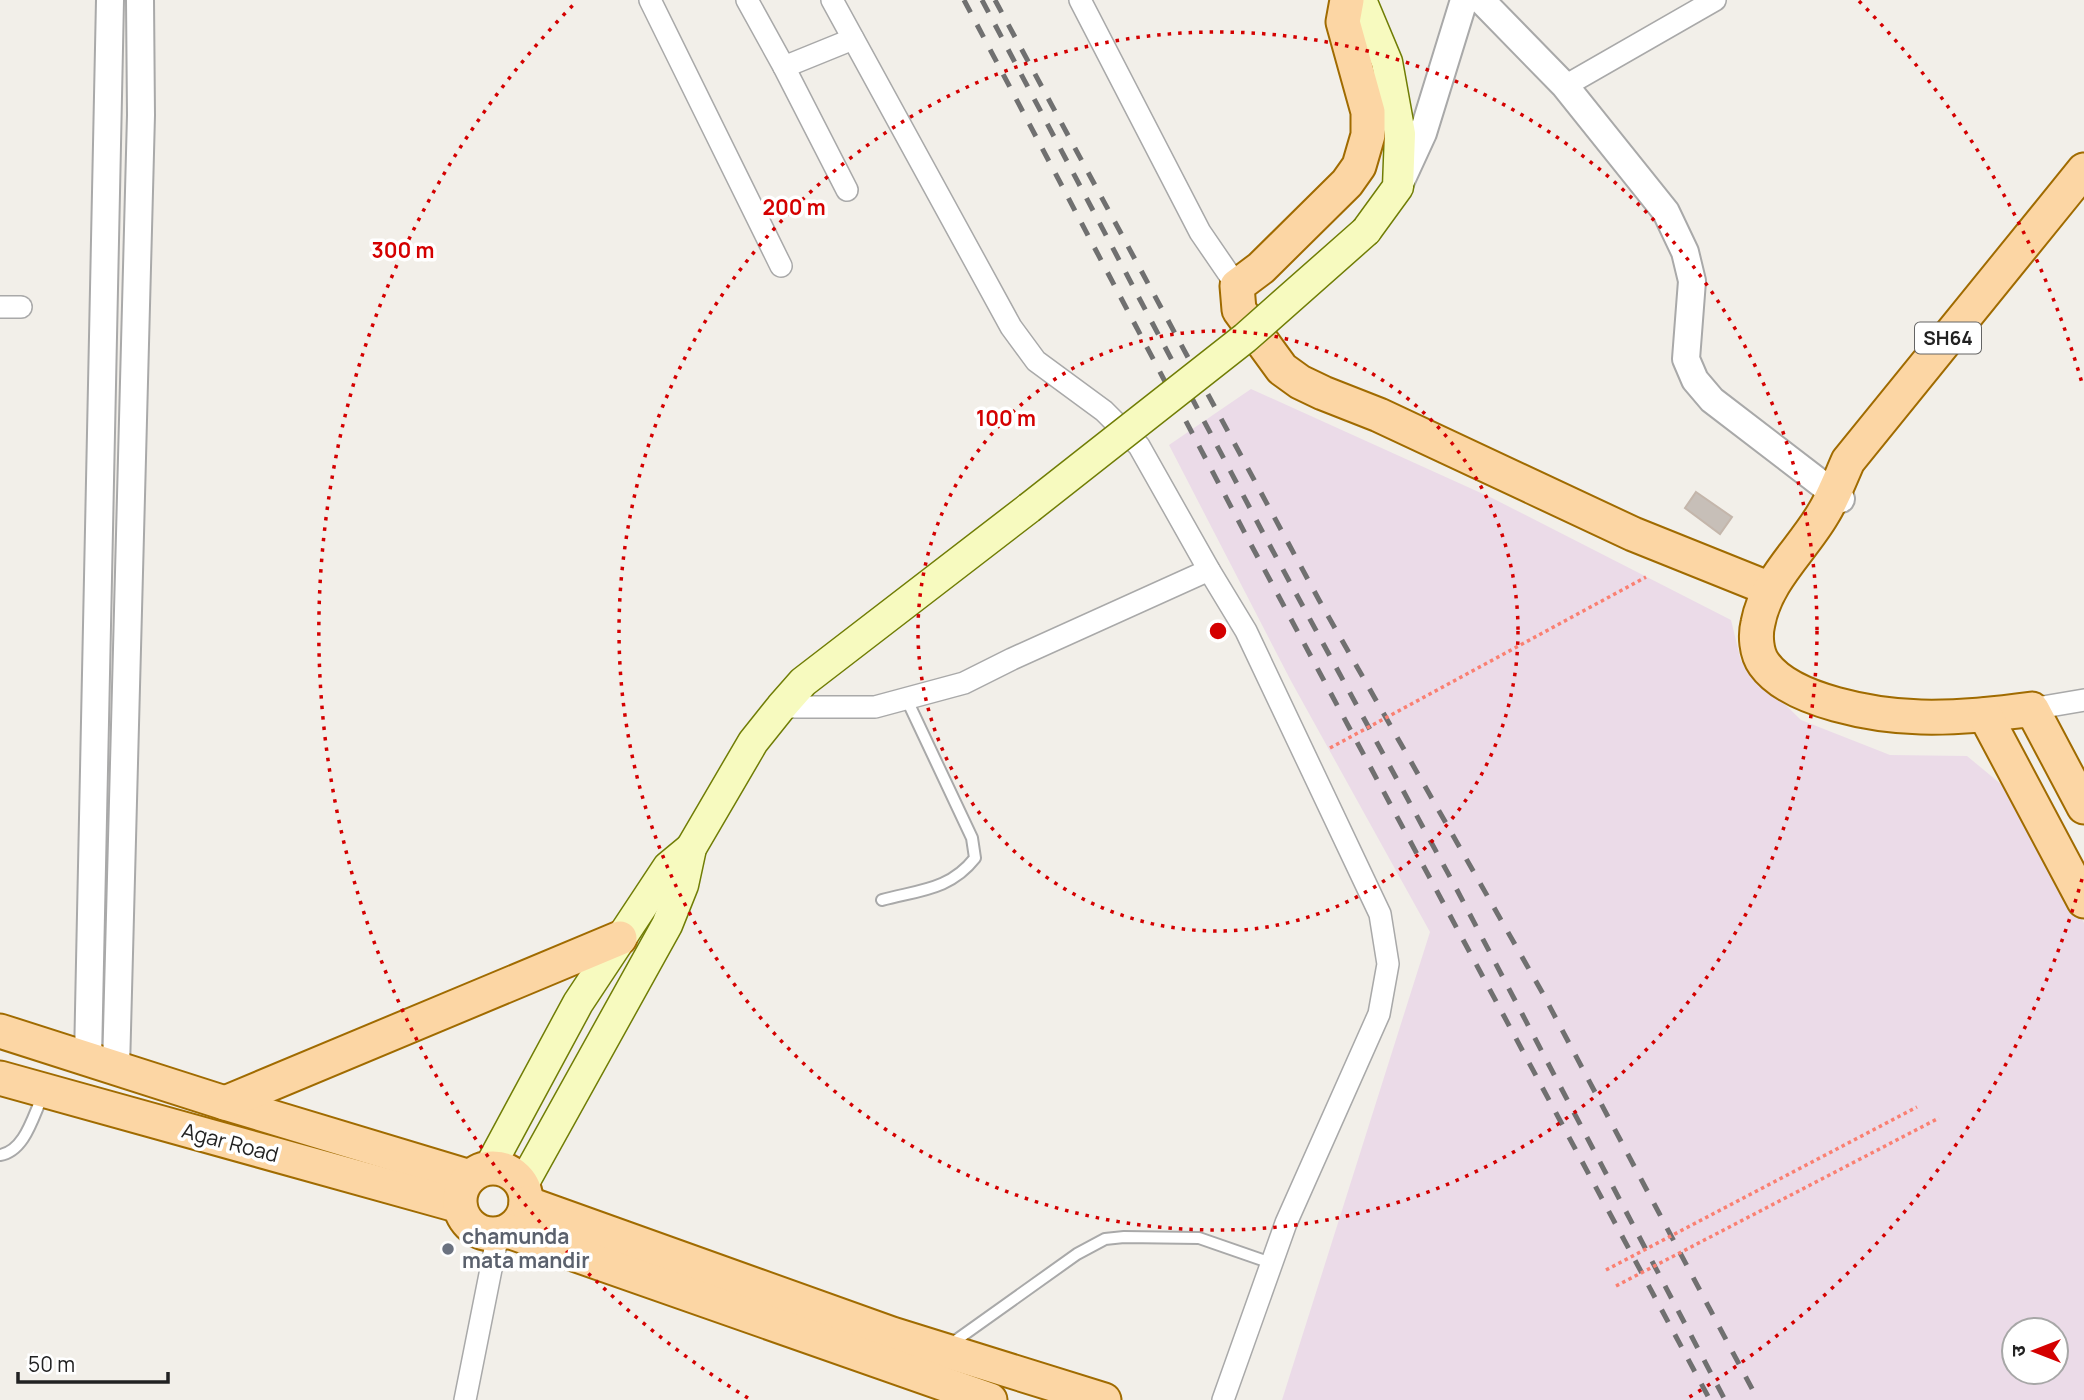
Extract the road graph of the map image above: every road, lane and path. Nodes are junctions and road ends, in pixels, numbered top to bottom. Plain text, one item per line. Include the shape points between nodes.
1 (110, 0) edge
2 (140, 0) edge
3 (650, 0) edge
4 (747, 0) edge
5 (832, 0) edge
6 (1080, 0) edge
7 (1347, 0) edge
8 (1361, 0) edge
9 (1464, 0) edge
10 (1481, 0) edge
11 (1715, 0) edge
12 (853, 39) junction
13 (784, 67) junction
14 (1565, 86) junction
15 (2084, 170) edge
16 (1398, 187) junction
17 (847, 190) dead end
18 (2084, 203) edge
19 (781, 266) dead end
20 (1237, 286) junction
21 (135, 345) junction
22 (103, 348) junction
23 (1832, 502) junction
24 (1209, 570) junction
25 (1646, 577) dead end
26 (1770, 589) junction
27 (128, 618) junction
28 (97, 619) junction
29 (907, 700) junction
30 (2084, 701) edge
31 (781, 707) junction
32 (2032, 709) junction
33 (1985, 715) junction
34 (1330, 748) dead end
35 (2084, 807) edge
36 (691, 848) junction
37 (882, 900) dead end
38 (2084, 901) edge
39 (620, 938) junction
40 (0, 1031) edge
41 (102, 1063) junction
42 (0, 1078) edge
43 (44, 1092) junction
44 (225, 1102) junction
45 (1917, 1107) dead end
46 (1939, 1118) dead end
47 (0, 1155) edge
48 (473, 1184) junction
49 (524, 1194) junction
50 (503, 1232) junction
51 (1271, 1263) junction
52 (1606, 1270) dead end
53 (1616, 1286) dead end
54 (943, 1349) junction
55 (465, 1400) edge
56 (990, 1400) edge
57 (1104, 1400) edge
58 (1223, 1400) edge

1 - 22 street
2 - 21 street
3 - 19 street
4 - 13 street
5 - 12 street
6 - 20 street via 1199,232
7 - 20 main road via 1343,22 1368,112 1368,135 1359,166 1271,259
8 - 16 main road via 1387,62 1400,134
9 - 16 street via 1423,133
10 - 14 street
11 - 14 street
12 - 13 street
12 - 24 street via 1011,327 1036,361 1104,411 1139,446
13 - 17 street
14 - 23 street via 1666,212 1685,252 1692,281 1686,359 1695,380 1712,400
15 - 23 main road, SH64 via 1848,461
16 - 31 main road, bridge via 1366,231 1245,338 803,682
18 - 23 main road, SH64 via 1860,483
20 - 26 main road via 1239,310 1282,369 1300,382 1633,534
21 - 22 street
21 - 27 street
22 - 28 street
23 - 26 main road, SH64
24 - 29 street via 964,683
24 - 51 street via 1246,631 1380,914 1388,964 1379,1014
25 - 34 path, bridge
26 - 33 main road, SH64 via 1758,624 1757,644 1763,663 1780,680 1808,695 1863,711 1920,717
27 - 28 street
27 - 41 street
28 - 41 street
29 - 31 street via 875,707
29 - 37 lane via 972,838 975,858 950,882
30 - 32 street
31 - 36 main road via 753,742
32 - 33 main road, SH64
32 - 35 main road
33 - 38 main road
36 - 39 main road via 668,867
36 - 49 main road via 667,925
39 - 44 main road
39 - 48 main road
40 - 41 main road
41 - 44 main road
42 - 43 main road, Agar Road
43 - 47 lane via 20,1142 10,1153
43 - 48 main road, Agar Road
44 - 48 main road
45 - 52 path, bridge
46 - 53 path, bridge
48 - 49 main road, Agar Road via 501,1168 511,1173
48 - 50 main road via 469,1225 488,1234
49 - 50 main road via 523,1214
49 - 54 main road, Agar Road via 892,1334
50 - 55 street
50 - 56 main road
51 - 54 lane via 1199,1238 1105,1239
51 - 58 street
54 - 57 main road, Agar Road

